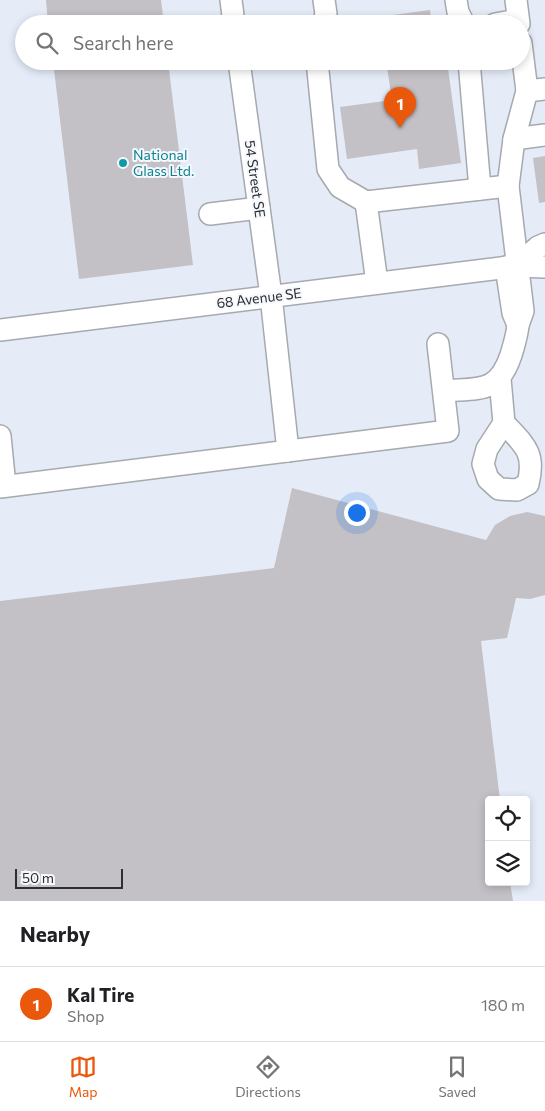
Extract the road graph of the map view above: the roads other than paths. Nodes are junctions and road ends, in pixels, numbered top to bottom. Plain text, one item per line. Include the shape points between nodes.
1 (231, 0) edge
2 (324, 0) edge
3 (456, 0) edge
4 (233, 15) edge
5 (326, 15) edge
6 (460, 15) edge
7 (240, 70) edge
8 (318, 70) edge
9 (470, 70) edge
10 (530, 70) edge
11 (536, 90) edge
12 (545, 135) edge
13 (514, 139) junction
14 (508, 186) junction
15 (480, 189) junction
16 (366, 202) junction
17 (259, 208) junction
18 (210, 214) dead end
19 (545, 244) edge
20 (512, 266) junction
21 (545, 267) edge
22 (378, 283) junction
23 (271, 296) junction
24 (0, 330) edge
25 (438, 344) dead end
26 (499, 380) junction
27 (443, 387) junction
28 (504, 423) dead end
29 (0, 436) edge
30 (288, 451) junction
31 (2, 487) edge

1 - 4 street
2 - 5 street
3 - 6 street
7 - 17 street, 54 Street SE
8 - 16 street via 328,169 340,187
9 - 15 street
10 - 11 street
11 - 13 street
12 - 13 street
13 - 14 street
14 - 15 street
14 - 20 street
15 - 16 street
16 - 22 street
17 - 18 street
17 - 23 street, 54 Street SE
19 - 20 street
20 - 21 street, 68 Avenue SE
20 - 22 street, 68 Avenue SE
20 - 26 street via 523,311 505,372
22 - 23 street, 68 Avenue SE
23 - 24 street, 68 Avenue SE
23 - 30 street, 54 Street SE
25 - 27 street
26 - 27 street via 482,388
26 - 28 street
27 - 30 street via 448,431
29 - 31 street
30 - 31 street

